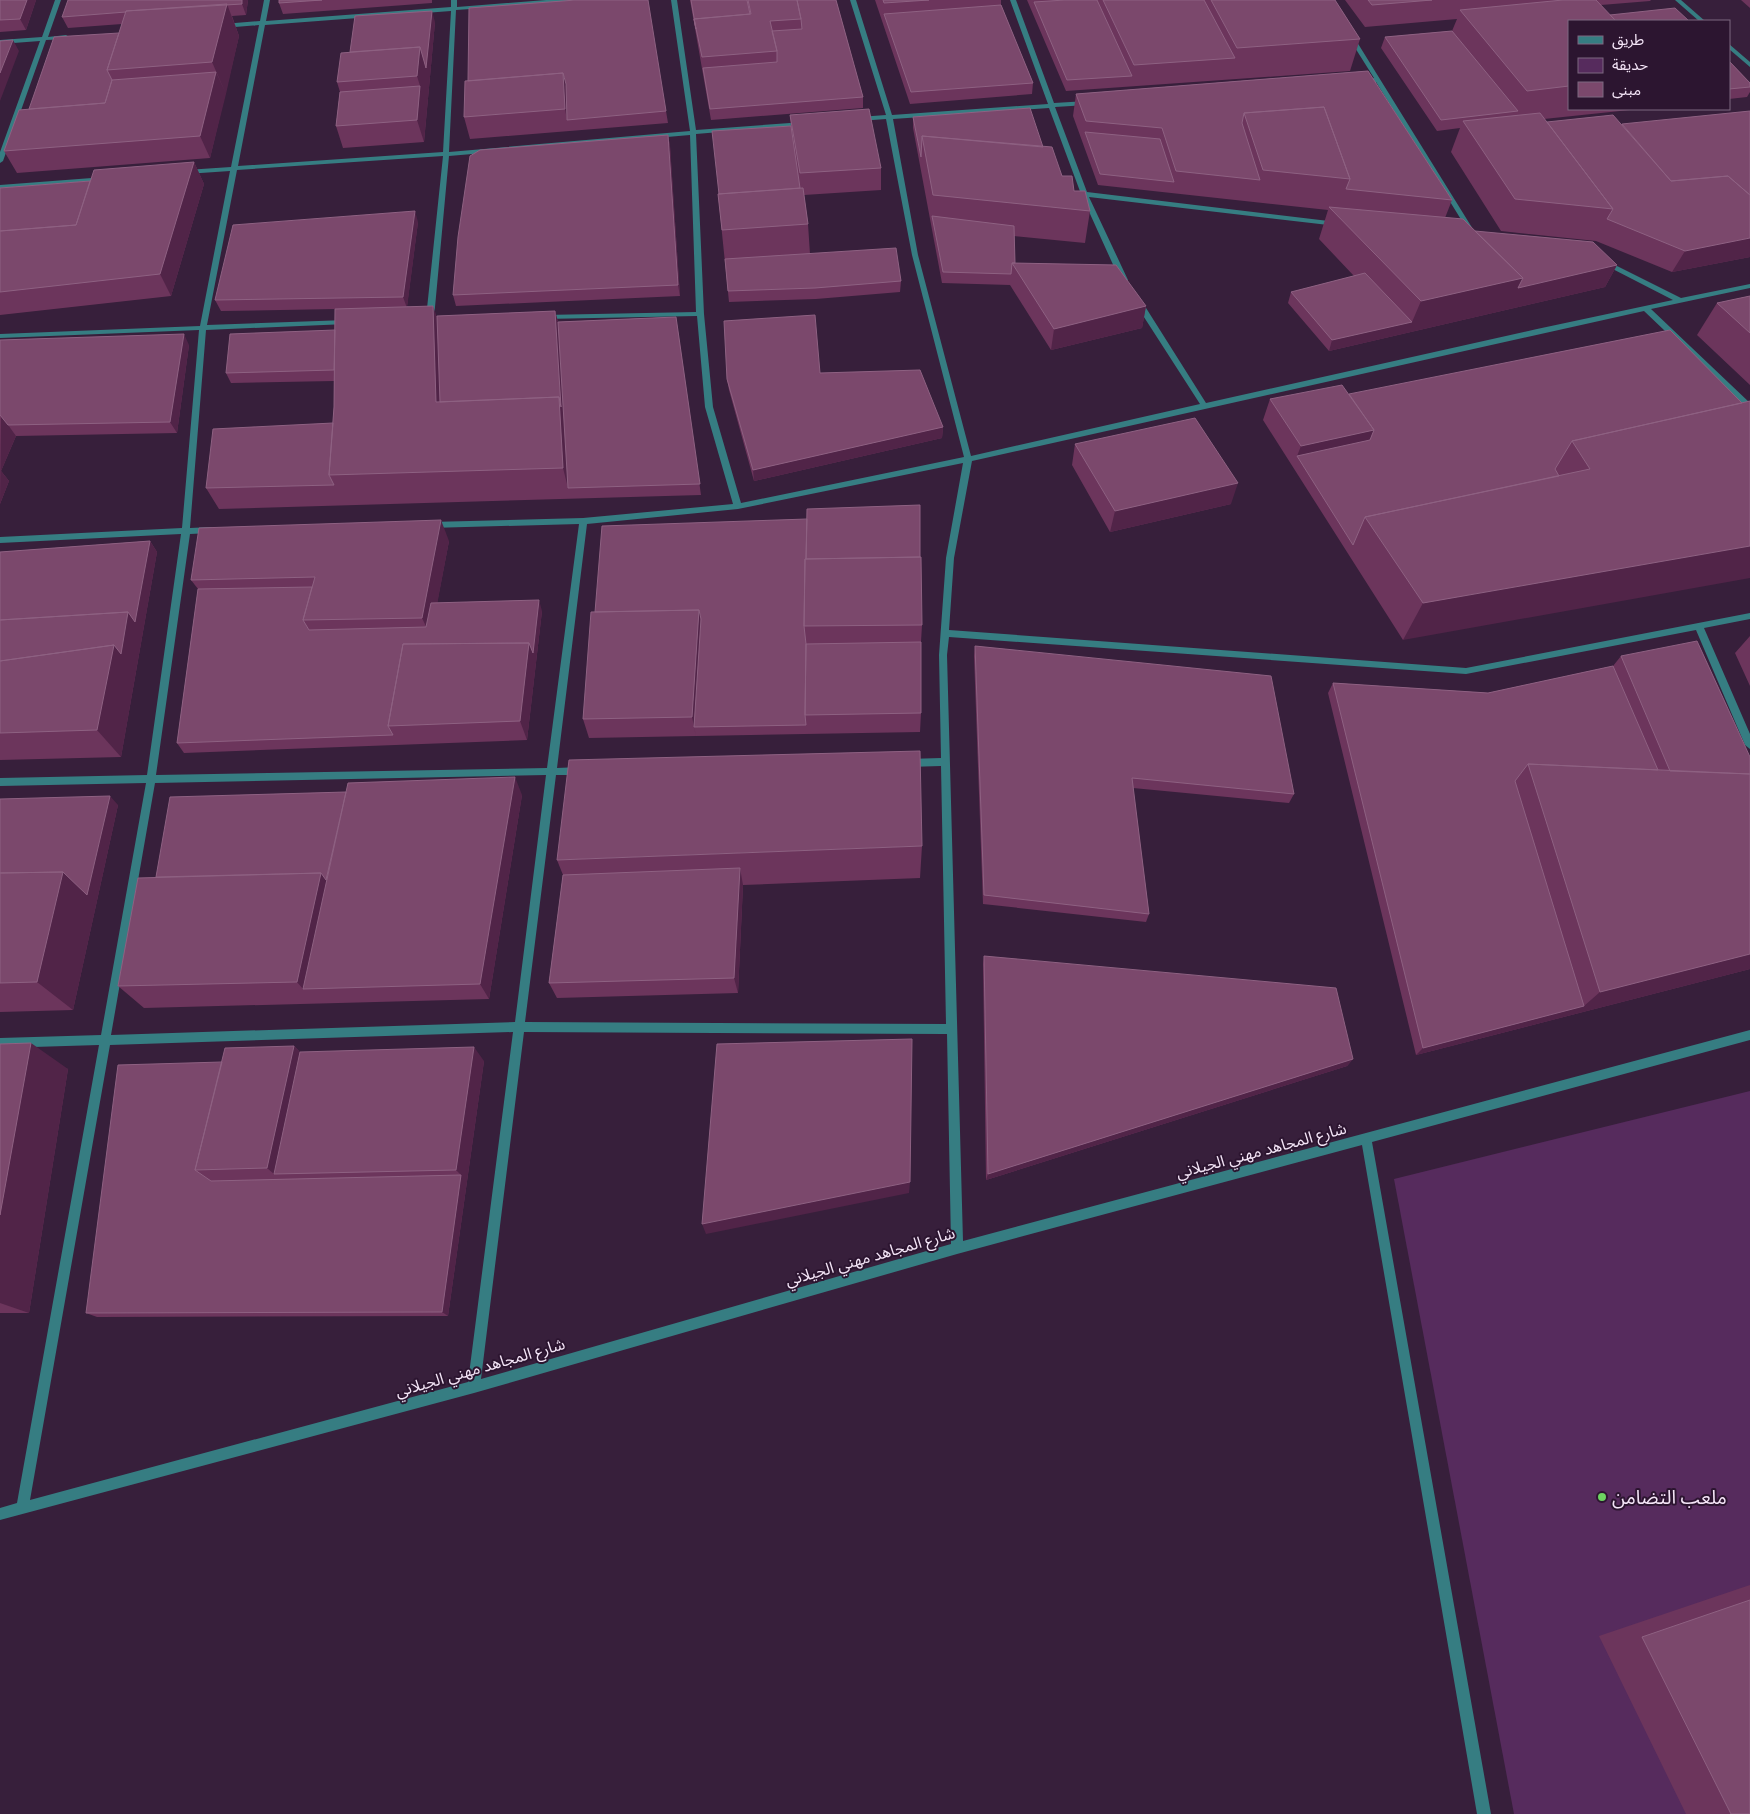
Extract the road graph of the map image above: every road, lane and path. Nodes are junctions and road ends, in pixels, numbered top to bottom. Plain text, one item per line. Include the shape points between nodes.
1 (58, 0) edge
2 (266, 0) edge
3 (454, 0) edge
4 (568, 0) edge
5 (674, 0) edge
6 (854, 0) edge
7 (1013, 0) edge
8 (1678, 0) edge
9 (454, 9) junction
10 (1701, 20) edge
11 (263, 23) junction
12 (213, 27) edge
13 (1347, 30) edge
14 (74, 37) edge
15 (44, 39) junction
16 (0, 42) edge
17 (1730, 47) edge
18 (1750, 65) edge
19 (1379, 80) junction
20 (1350, 82) edge
21 (1091, 103) edge
22 (1051, 106) junction
23 (890, 116) junction
24 (850, 119) edge
25 (811, 122) edge
26 (693, 131) junction
27 (446, 154) junction
28 (0, 161) edge
29 (234, 169) junction
30 (175, 173) edge
31 (117, 178) edge
32 (0, 187) edge
33 (1084, 194) junction
34 (1349, 225) edge
35 (1467, 239) edge
36 (1599, 258) edge
37 (1750, 286) edge
38 (1130, 289) edge
39 (1135, 297) edge
40 (1680, 302) junction
41 (1647, 308) junction
42 (700, 314) junction
43 (536, 317) edge
44 (430, 319) junction
45 (440, 319) edge
46 (420, 320) edge
47 (351, 322) edge
48 (203, 328) junction
49 (0, 336) edge
50 (1204, 405) junction
51 (1750, 407) edge
52 (968, 459) junction
53 (738, 506) junction
54 (583, 521) junction
55 (424, 525) edge
56 (216, 530) edge
57 (186, 531) junction
58 (0, 540) edge
59 (1750, 616) edge
60 (1699, 626) junction
61 (945, 632) junction
62 (1750, 745) edge
63 (946, 762) junction
64 (897, 764) edge
65 (591, 770) edge
66 (552, 771) junction
67 (151, 780) junction
68 (0, 782) edge
69 (520, 1026) junction
70 (952, 1029) junction
71 (1750, 1035) edge
72 (106, 1038) junction
73 (0, 1043) edge
74 (1366, 1138) junction
75 (957, 1248) junction
76 (474, 1387) junction
77 (22, 1509) junction
78 (0, 1514) edge
79 (1484, 1814) edge

1 - 15 street
2 - 11 street
3 - 9 street
4 - 9 street
5 - 26 street
6 - 23 street
7 - 22 street
8 - 10 street
9 - 11 street
9 - 27 street
11 - 12 street
11 - 29 street
13 - 19 street
14 - 15 street
15 - 16 street
15 - 28 street
17 - 18 street
19 - 20 street
19 - 35 street via 1477,240
21 - 22 street
22 - 23 street
22 - 33 street
23 - 24 street
23 - 52 street via 915,255
25 - 26 street
26 - 27 street
26 - 42 street
27 - 29 street
27 - 44 street
29 - 30 street
29 - 48 street
31 - 32 street
33 - 34 street
33 - 38 street
36 - 40 street
37 - 40 street
39 - 50 street
40 - 41 street
41 - 50 street
41 - 51 street
42 - 43 street
42 - 53 street via 709,407
44 - 45 street
44 - 46 street
47 - 48 street
48 - 49 street
48 - 57 street
50 - 52 street
52 - 53 street
52 - 61 street via 950,558
53 - 54 street
54 - 55 street
54 - 66 street
56 - 57 street
57 - 58 street
57 - 67 street
59 - 60 street
60 - 61 street via 1466,671
60 - 62 street
61 - 63 street
63 - 64 street
63 - 70 street
65 - 66 street
66 - 67 street
66 - 69 street
67 - 68 street
67 - 72 street
69 - 70 street
69 - 72 street
69 - 76 street
70 - 75 street
71 - 74 street, شارع المجاهد مهني الجيلاني
72 - 73 street
72 - 77 street
74 - 75 street, شارع المجاهد مهني الجيلاني
74 - 79 street
75 - 76 street, شارع المجاهد مهني الجيلاني
76 - 77 street, شارع المجاهد مهني الجيلاني
77 - 78 street, شارع المجاهد مهني الجيلاني

